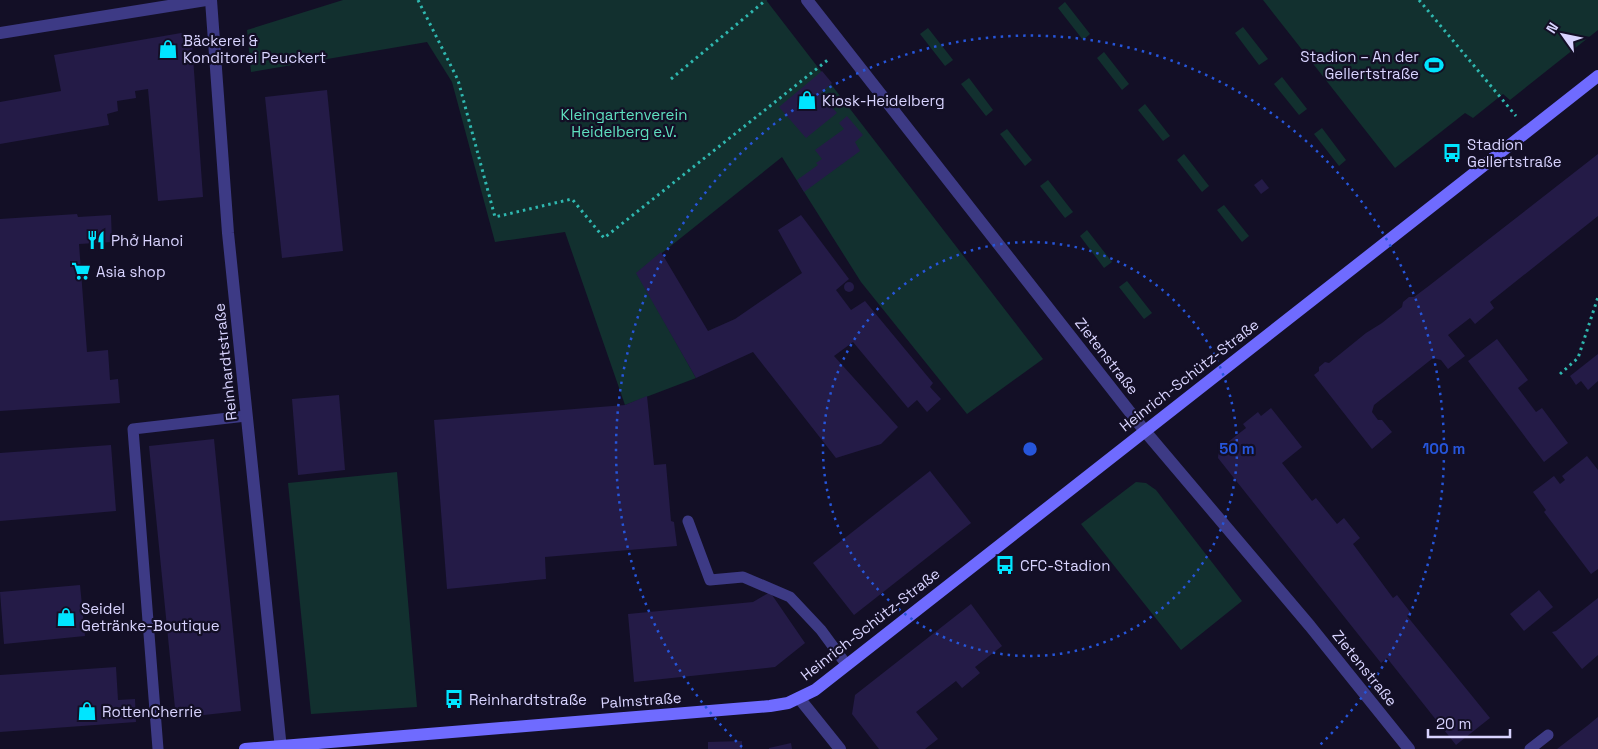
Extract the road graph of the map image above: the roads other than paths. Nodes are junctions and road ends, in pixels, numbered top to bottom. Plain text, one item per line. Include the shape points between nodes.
1 (206, 0) edge
2 (211, 0) edge
3 (807, 0) edge
4 (0, 33) edge
5 (1598, 76) edge
6 (246, 416) junction
7 (1144, 430) junction
8 (688, 521) dead end
9 (846, 664) junction
10 (799, 698) junction
11 (1548, 735) dead end
12 (280, 748) edge
13 (158, 749) edge
14 (246, 749) edge
15 (840, 749) edge
16 (1409, 749) edge
17 (1530, 749) edge

1 - 4 street
2 - 6 street, Reinhardtstraße via 228,233
3 - 7 street, Zietenstraße
5 - 7 main road, Heinrich-Schütz-Straße
6 - 12 street, Reinhardtstraße
6 - 13 lane via 133,429
7 - 9 main road, Heinrich-Schütz-Straße
7 - 16 street, Zietenstraße
8 - 9 lane via 710,580 743,578 790,596
9 - 10 main road, Heinrich-Schütz-Straße via 815,690
10 - 12 main road, Palmstraße via 770,706
10 - 15 street
11 - 17 lane
12 - 14 main road, Palmstraße

